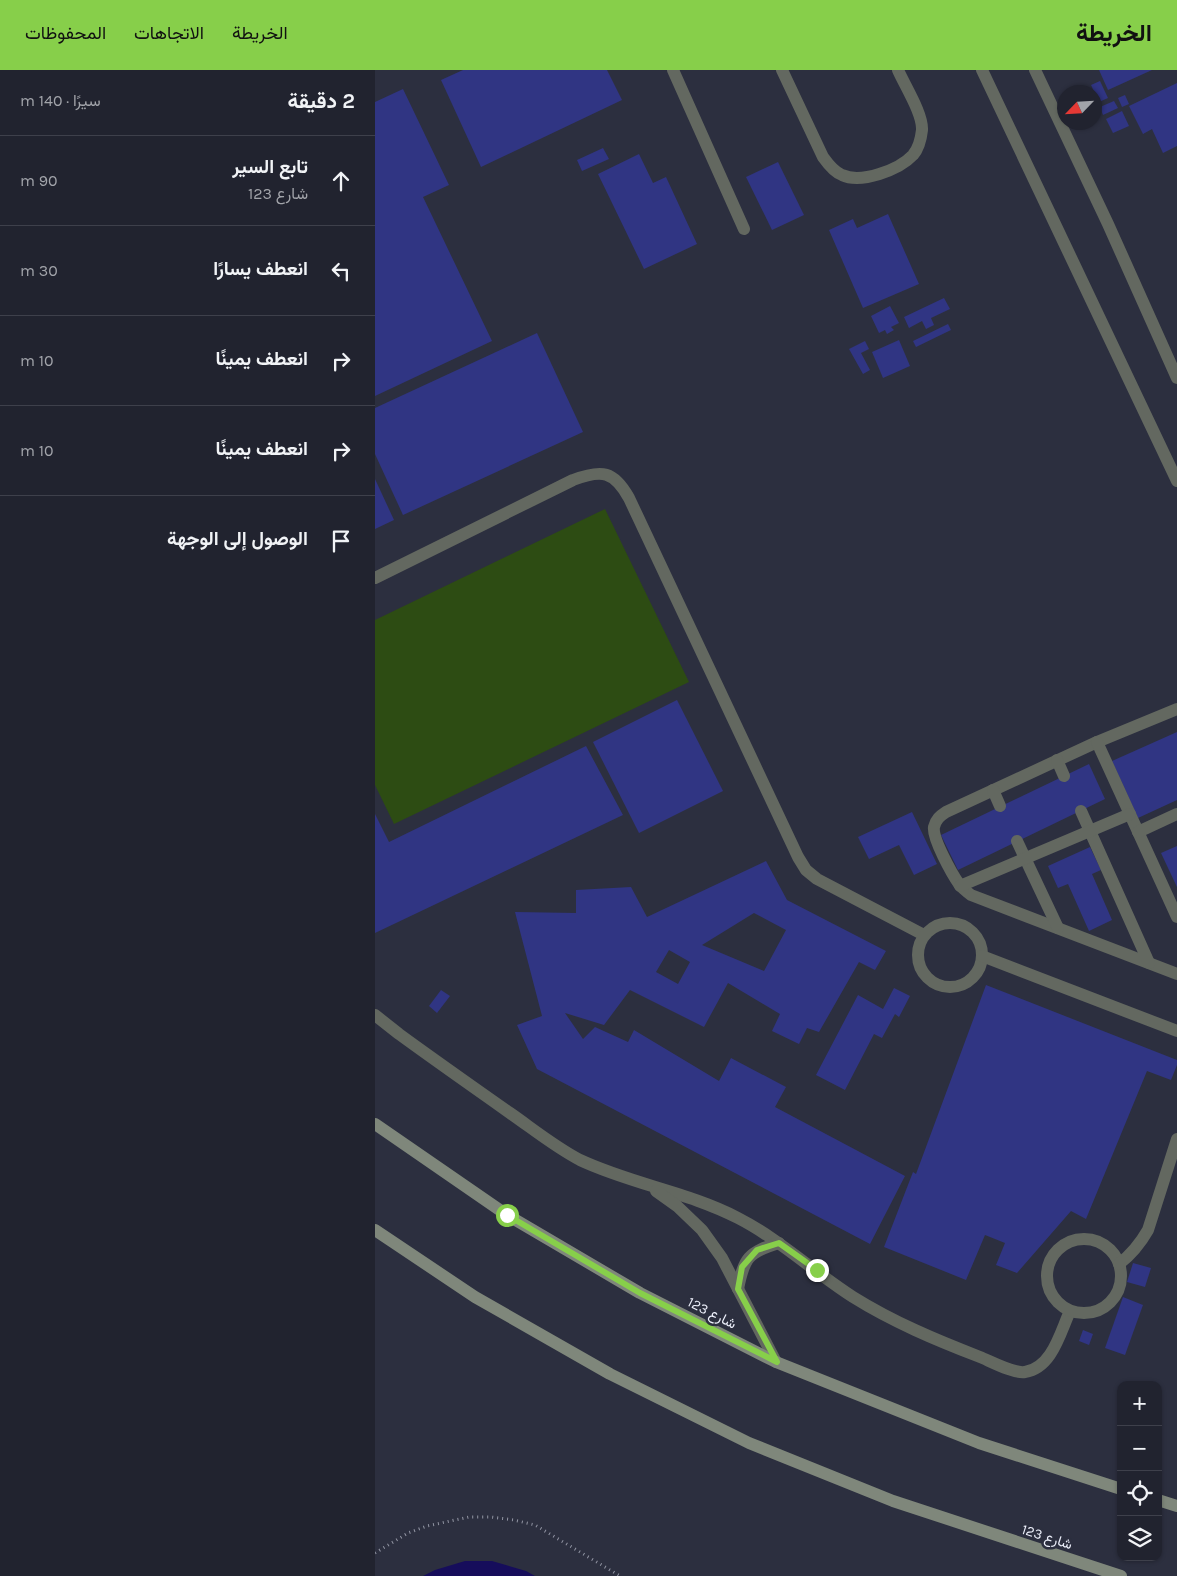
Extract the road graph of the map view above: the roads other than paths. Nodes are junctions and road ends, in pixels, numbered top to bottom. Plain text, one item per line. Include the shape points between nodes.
1 (673, 70) edge
2 (782, 70) edge
3 (898, 70) edge
4 (982, 70) edge
5 (1035, 70) edge
6 (743, 229) dead end
7 (1177, 378) edge
8 (1177, 481) edge
9 (375, 578) edge
10 (1177, 709) edge
11 (1097, 742) junction
12 (1057, 760) junction
13 (1064, 776) dead end
14 (993, 790) junction
15 (1000, 806) dead end
16 (1081, 811) dead end
17 (1130, 814) junction
18 (1177, 814) edge
19 (1089, 832) junction
20 (1138, 832) junction
21 (1017, 841) dead end
22 (1025, 859) junction
23 (960, 886) junction
24 (1177, 917) edge
25 (1057, 928) junction
26 (924, 936) junction
27 (982, 956) junction
28 (1149, 963) junction
29 (1177, 974) edge
30 (375, 1015) edge
31 (1177, 1031) edge
32 (375, 1124) edge
33 (1177, 1139) edge
34 (649, 1185) junction
35 (375, 1230) edge
36 (779, 1243) junction
37 (1119, 1264) junction
38 (738, 1289) junction
39 (1070, 1311) junction
40 (777, 1362) junction
41 (1117, 1488) edge
42 (1162, 1501) edge
43 (1177, 1506) edge
44 (1121, 1576) edge

1 - 6 street
2 - 3 street via 823,157 831,168 855,179 868,178 901,164 913,155 920,143 922,128 918,113
4 - 8 street
5 - 7 street
9 - 26 street via 573,480 587,474 610,476 621,484 629,498 806,870
10 - 11 street
11 - 12 street
11 - 17 street
12 - 13 street
12 - 14 street
14 - 15 street
14 - 23 street via 937,818 936,839
16 - 19 street
17 - 19 street
17 - 20 street
18 - 20 street
19 - 22 street
19 - 28 street
20 - 24 street
21 - 22 street
22 - 23 street
22 - 25 street
23 - 25 street via 971,895
25 - 28 street
26 - 27 street via 937,925 953,923 968,928 979,940
26 - 27 street via 918,949 919,964 926,978 939,986 954,988 968,982 978,971
27 - 31 street
28 - 29 street
30 - 34 street via 558,1147 600,1169
32 - 40 main road, شارع 123 via 507,1215 640,1293
33 - 37 street via 1148,1230 1131,1255
34 - 36 street via 695,1198 739,1218
34 - 38 street via 702,1230
35 - 44 main road, شارع 123 via 475,1297 610,1374 749,1442 893,1501
36 - 38 street via 757,1250 742,1267
36 - 39 street via 852,1296 889,1318 1023,1373 1039,1368 1050,1355
37 - 39 street via 1118,1292 1109,1304 1084,1314
37 - 39 street via 1111,1251 1099,1242 1085,1239 1058,1249 1049,1261 1049,1290 1057,1303
38 - 40 street
40 - 41 main road, شارع 123 via 979,1443
42 - 43 main road

